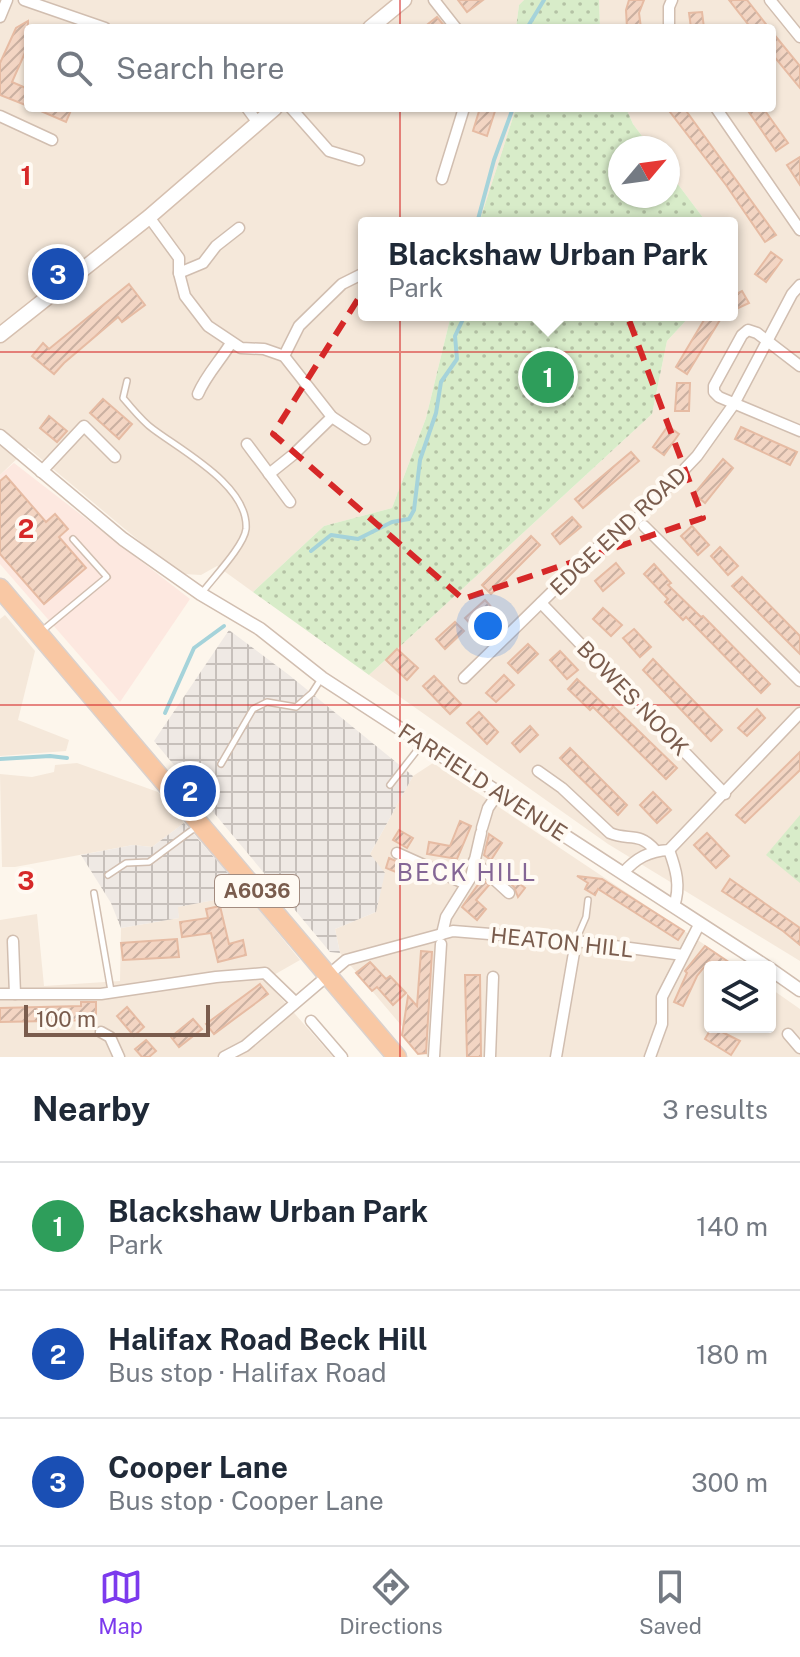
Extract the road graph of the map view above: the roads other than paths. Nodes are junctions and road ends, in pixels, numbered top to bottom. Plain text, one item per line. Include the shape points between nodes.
1 (7, 0) edge
2 (24, 0) edge
3 (434, 0) edge
4 (672, 0) edge
5 (770, 0) edge
6 (401, 1) edge
7 (0, 17) edge
8 (93, 24) edge
9 (375, 24) edge
10 (453, 24) edge
11 (669, 24) edge
12 (800, 37) edge
13 (250, 112) edge
14 (270, 112) edge
15 (295, 112) edge
16 (463, 112) edge
17 (719, 112) edge
18 (0, 116) edge
19 (258, 123) junction
20 (52, 140) dead end
21 (359, 160) dead end
22 (442, 179) dead end
23 (149, 217) junction
24 (239, 228) dead end
25 (800, 230) edge
26 (179, 273) junction
27 (358, 276) edge
28 (800, 285) edge
29 (0, 335) edge
30 (768, 342) junction
31 (231, 343) junction
32 (284, 356) junction
33 (800, 366) edge
34 (127, 381) dead end
35 (198, 394) dead end
36 (734, 404) junction
37 (332, 417) junction
38 (800, 431) edge
39 (0, 436) edge
40 (365, 439) dead end
41 (247, 444) dead end
42 (115, 457) dead end
43 (41, 472) junction
44 (269, 474) junction
45 (290, 502) dead end
46 (644, 526) dead end
47 (73, 539) dead end
48 (0, 588) edge
49 (201, 594) junction
50 (541, 603) junction
51 (39, 633) junction
52 (322, 678) junction
53 (464, 678) dead end
54 (800, 681) edge
55 (800, 713) edge
56 (423, 743) junction
57 (221, 764) dead end
58 (538, 771) dead end
59 (390, 785) dead end
60 (499, 792) junction
61 (725, 794) junction
62 (200, 824) junction
63 (655, 850) junction
64 (669, 850) junction
65 (397, 853) dead end
66 (474, 861) junction
67 (623, 873) junction
68 (108, 875) dead end
69 (466, 884) junction
70 (94, 893) dead end
71 (509, 893) dead end
72 (588, 900) dead end
73 (674, 906) junction
74 (700, 923) junction
75 (441, 939) junction
76 (13, 941) dead end
77 (576, 941) junction
78 (683, 955) junction
79 (757, 961) edge
80 (776, 974) edge
81 (327, 975) junction
82 (493, 977) dead end
83 (800, 990) edge
84 (111, 992) junction
85 (0, 994) edge
86 (15, 994) junction
87 (295, 1002) junction
88 (311, 1021) dead end
89 (101, 1032) dead end
90 (788, 1034) dead end
91 (800, 1048) edge
92 (119, 1057) edge
93 (224, 1057) edge
94 (342, 1057) edge
95 (397, 1057) edge
96 (434, 1057) edge
97 (490, 1057) edge
98 (556, 1057) edge
99 (650, 1057) edge

1 - 7 street
2 - 8 street
3 - 10 street
4 - 11 street
5 - 12 street
6 - 9 main road
13 - 19 street
14 - 19 main road
15 - 21 street via 329,151
16 - 22 street
17 - 25 street
18 - 20 street
19 - 23 main road
23 - 26 street via 179,258
23 - 29 main road
24 - 26 street via 203,263
26 - 31 street via 185,296 208,326
27 - 32 street via 342,284 299,326
28 - 30 street, EDGE END ROAD
30 - 33 street
30 - 36 street, EDGE END ROAD
30 - 36 street via 752,330 742,335 714,386 719,397
31 - 32 street
31 - 35 street
32 - 37 street
34 - 49 lane via 123,398 149,427 221,478 241,507 243,539
36 - 38 street
36 - 50 street, EDGE END ROAD via 665,491
37 - 40 street
37 - 44 street
39 - 43 street, FARFIELD AVENUE
41 - 44 street
42 - 43 street via 84,426
43 - 49 street, FARFIELD AVENUE
44 - 45 street
46 - 54 street
47 - 51 lane via 107,577
48 - 51 highway, A6036
49 - 52 street, FARFIELD AVENUE via 260,629
50 - 53 street, EDGE END ROAD
50 - 61 street, BOWES NOOK
51 - 62 highway, A6036
52 - 56 street, FARFIELD AVENUE
52 - 57 lane via 296,707 267,702 253,709
55 - 61 street
56 - 59 lane
56 - 60 street, FARFIELD AVENUE
58 - 63 street via 610,833 637,837
60 - 66 street via 488,808
60 - 67 street, FARFIELD AVENUE
61 - 64 street
62 - 68 lane via 149,862 126,863
62 - 81 highway, A6036
63 - 64 street
63 - 67 street
64 - 73 street via 678,884
65 - 69 street
66 - 69 street
66 - 71 street
67 - 73 street, FARFIELD AVENUE
69 - 75 street via 446,917
70 - 84 lane
72 - 77 lane
73 - 74 street, FARFIELD AVENUE
74 - 78 street
74 - 79 street, FARFIELD AVENUE
75 - 77 street, HEATON HILL via 453,931
75 - 81 street via 346,960
75 - 96 street
76 - 86 street
77 - 78 street, HEATON HILL
77 - 98 street
78 - 99 street via 662,997 662,1024
80 - 83 street, FARFIELD AVENUE
81 - 87 street
81 - 95 highway, A6036
82 - 97 street
84 - 86 street
84 - 87 street via 265,973
85 - 86 street
87 - 93 street via 245,1046
88 - 94 street
89 - 92 street via 110,1037
90 - 91 street

